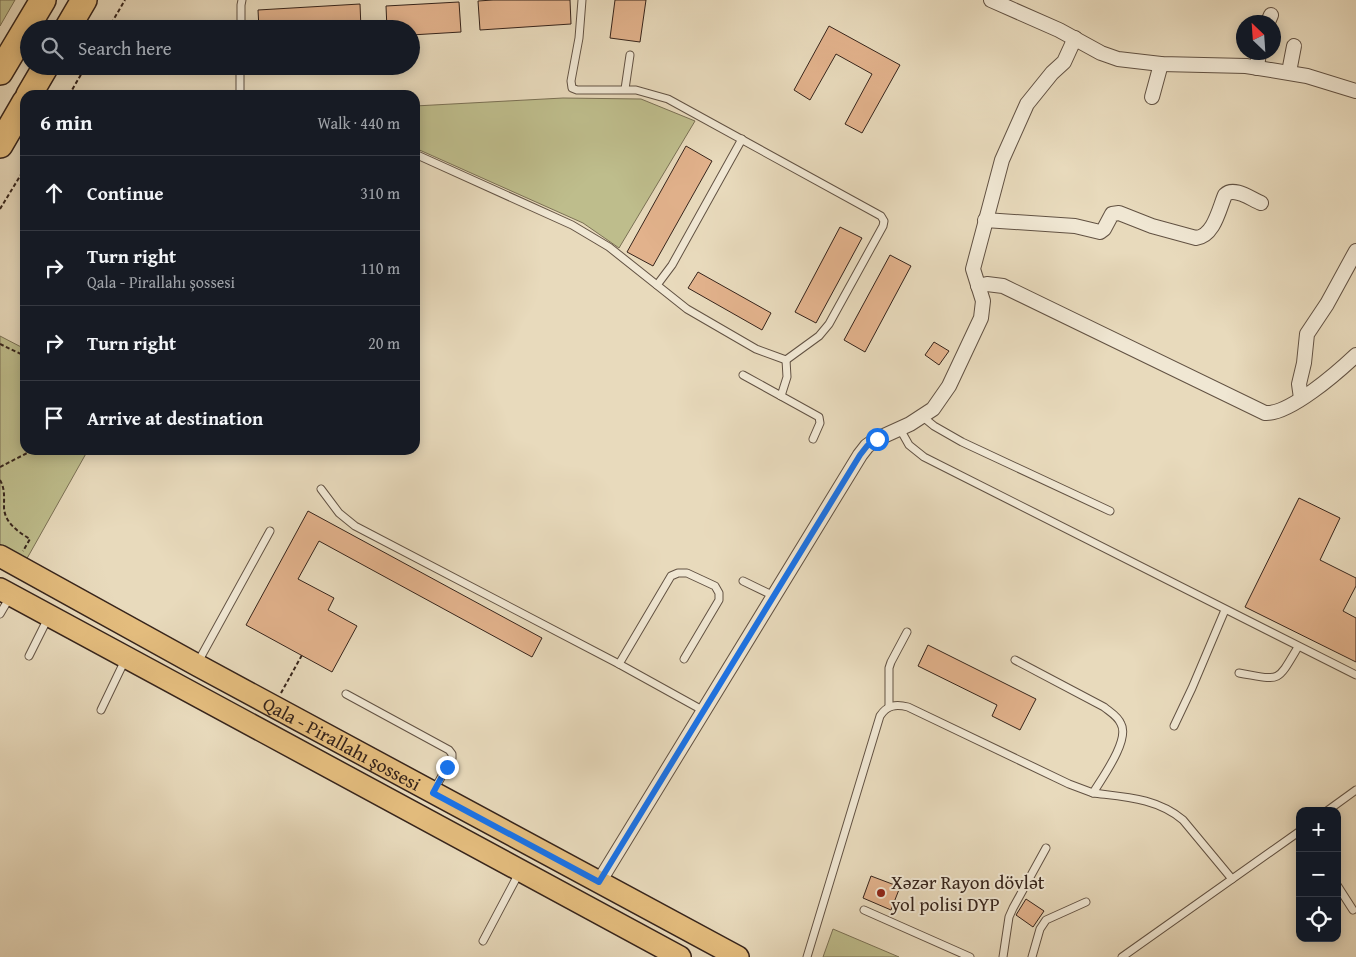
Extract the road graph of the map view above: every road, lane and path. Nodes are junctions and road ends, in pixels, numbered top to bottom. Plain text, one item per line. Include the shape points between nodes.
1 (43, 0) edge
2 (84, 0) edge
3 (125, 0) edge
4 (242, 0) edge
5 (582, 0) edge
6 (991, 0) edge
7 (31, 20) edge
8 (72, 20) edge
9 (113, 20) edge
10 (240, 20) edge
11 (1075, 38) junction
12 (20, 39) edge
13 (1294, 46) dead end
14 (630, 55) dead end
15 (1258, 60) edge
16 (1161, 64) junction
17 (1257, 68) junction
18 (0, 72) edge
19 (1289, 72) junction
20 (41, 75) edge
21 (81, 75) edge
22 (240, 75) edge
23 (625, 89) junction
24 (32, 90) edge
25 (72, 90) edge
26 (240, 90) edge
27 (1356, 91) edge
28 (1152, 98) dead end
29 (20, 111) edge
30 (742, 140) junction
31 (0, 145) edge
32 (420, 156) edge
33 (20, 176) edge
34 (1261, 204) dead end
35 (0, 209) edge
36 (985, 220) junction
37 (1356, 251) edge
38 (657, 286) junction
39 (978, 286) junction
40 (0, 344) edge
41 (20, 354) edge
42 (1356, 355) edge
43 (786, 360) junction
44 (743, 375) dead end
45 (781, 396) junction
46 (1301, 398) junction
47 (923, 417) junction
48 (900, 429) junction
49 (813, 439) dead end
50 (24, 455) edge
51 (0, 468) edge
52 (0, 480) edge
53 (321, 489) dead end
54 (1110, 511) dead end
55 (270, 531) dead end
56 (10, 556) edge
57 (744, 581) dead end
58 (6, 592) edge
59 (774, 596) junction
60 (1225, 610) junction
61 (0, 614) edge
62 (49, 615) junction
63 (908, 632) dead end
64 (1298, 646) junction
65 (302, 655) dead end
66 (29, 656) dead end
67 (126, 658) junction
68 (684, 659) dead end
69 (1015, 660) dead end
70 (619, 664) junction
71 (197, 665) junction
72 (1239, 672) dead end
73 (1356, 675) edge
74 (346, 694) dead end
75 (274, 706) junction
76 (889, 707) junction
77 (101, 710) dead end
78 (704, 711) junction
79 (1174, 726) dead end
80 (1356, 790) edge
81 (433, 793) junction
82 (1093, 793) junction
83 (1333, 807) edge
84 (1296, 834) edge
85 (1046, 848) dead end
86 (520, 870) junction
87 (1232, 879) junction
88 (599, 882) junction
89 (1341, 891) edge
90 (1086, 902) dead end
91 (864, 910) dead end
92 (1353, 910) dead end
93 (483, 941) dead end
94 (680, 957) edge
95 (738, 957) edge
96 (806, 957) edge
97 (970, 957) edge
98 (1003, 957) edge
99 (1032, 957) edge
100 (1122, 957) edge

1 - 7 highway
2 - 8 highway
3 - 9 path
4 - 10 lane
5 - 23 lane via 572,88
6 - 11 street
11 - 16 street via 1118,59
11 - 36 street via 1064,62 1033,95 1021,115 1002,160
12 - 18 highway
13 - 19 street
14 - 23 lane
15 - 17 street
16 - 17 street
16 - 28 street
17 - 19 street
19 - 27 street
20 - 24 highway
21 - 25 path
22 - 26 lane
23 - 30 lane via 668,99
29 - 31 highway
30 - 38 lane
30 - 43 lane via 881,216 884,221 825,330
32 - 38 lane via 572,225 608,247
33 - 35 path
34 - 36 street via 1233,190 1228,192 1209,231 1196,238 1119,213 1112,214 1100,232 1075,226
36 - 39 street via 973,269
37 - 46 street via 1307,334 1299,384
38 - 43 lane via 706,321 756,349
39 - 46 street via 1003,286 1265,413 1278,412
39 - 47 street via 983,301 981,318 949,386 933,409
40 - 41 path
42 - 46 street
43 - 45 lane via 787,377
44 - 45 lane
45 - 49 lane via 819,417 820,423
47 - 48 street
47 - 54 lane via 962,442
48 - 59 street via 877,439 860,455
48 - 60 lane via 909,445 924,457
50 - 51 path
52 - 56 path via 4,487 7,520 30,539
53 - 70 lane via 339,513 355,526
55 - 71 lane
56 - 71 main road, Qala - Pirallahı şossesi
57 - 59 lane
58 - 61 lane
58 - 62 main road, Qala - Pirallahı şossesi
59 - 78 street
60 - 64 lane
60 - 79 lane
62 - 66 lane
62 - 67 main road, Qala - Pirallahı şossesi
63 - 76 lane via 889,668
64 - 72 lane via 1279,676 1273,678
64 - 73 lane
65 - 75 path
67 - 77 lane
67 - 86 main road, Qala - Pirallahı şossesi
68 - 70 lane via 719,600 719,593 715,586 687,573 678,573 671,576
69 - 82 lane via 1104,707 1121,723 1123,730 1119,748
70 - 78 lane
71 - 75 main road, Qala - Pirallahı şossesi
74 - 81 lane via 449,750 452,758
75 - 81 main road, Qala - Pirallahı şossesi
76 - 82 lane via 908,706
76 - 96 lane via 880,716
78 - 88 street
80 - 83 lane
81 - 88 main road, Qala - Pirallahı şossesi
82 - 87 lane via 1155,803 1176,814
84 - 87 lane
85 - 98 lane via 1011,912
86 - 93 lane
86 - 94 main road, Qala - Pirallahı şossesi
87 - 100 lane
88 - 95 main road, Qala - Pirallahı şossesi
89 - 92 lane
90 - 99 lane via 1046,920
91 - 97 lane

